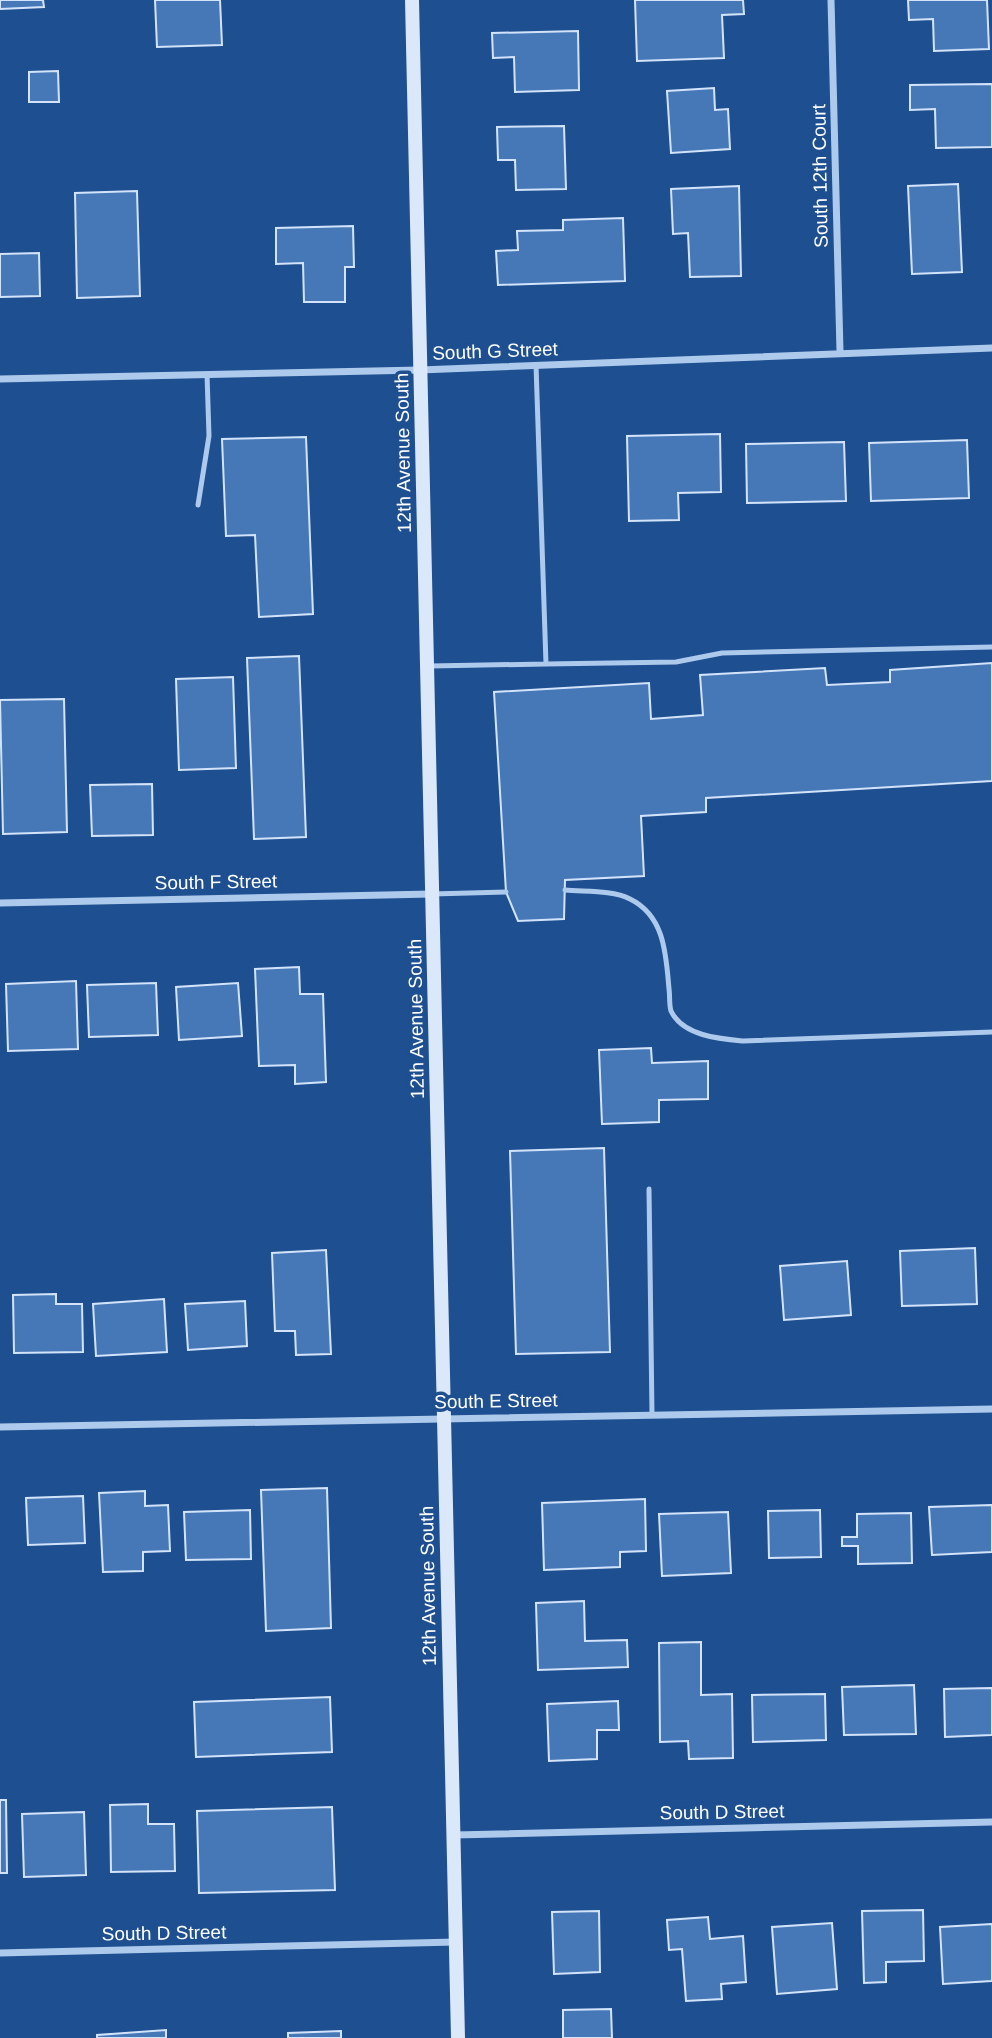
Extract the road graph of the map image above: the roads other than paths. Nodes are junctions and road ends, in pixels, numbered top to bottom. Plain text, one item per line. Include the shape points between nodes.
1 (412, 0) edge
2 (831, 0) edge
3 (992, 348) edge
4 (840, 351) junction
5 (536, 365) junction
6 (420, 370) junction
7 (206, 374) junction
8 (0, 379) edge
9 (198, 505) dead end
10 (992, 647) edge
11 (546, 664) junction
12 (427, 666) junction
13 (565, 890) dead end
14 (506, 892) dead end
15 (432, 894) junction
16 (0, 903) edge
17 (992, 1032) edge
18 (649, 1189) dead end
19 (992, 1409) edge
20 (652, 1414) junction
21 (444, 1418) junction
22 (0, 1427) edge
23 (992, 1822) edge
24 (453, 1835) junction
25 (456, 1942) junction
26 (0, 1953) edge
27 (458, 2038) edge

1 - 6 street, 12th Avenue South
2 - 4 street, South 12th Court
3 - 4 street, South G Street
4 - 5 street, South G Street
5 - 6 street, South G Street
5 - 11 lane
6 - 7 street, South G Street
6 - 12 street, 12th Avenue South
7 - 8 street, South G Street
7 - 9 lane via 209,436
10 - 11 lane via 722,653 676,662
11 - 12 lane
12 - 15 street, 12th Avenue South
13 - 17 lane via 618,895 644,909 657,925 666,949 671,1010 685,1026 704,1035 743,1041
14 - 15 lane
15 - 16 street, South F Street
15 - 21 street, 12th Avenue South
18 - 20 lane
19 - 20 street, South E Street
20 - 21 street, South E Street
21 - 22 street, South E Street
21 - 24 street, 12th Avenue South
23 - 24 street, South D Street
24 - 25 street, 12th Avenue South
25 - 26 street, South D Street
25 - 27 street, 12th Avenue South

